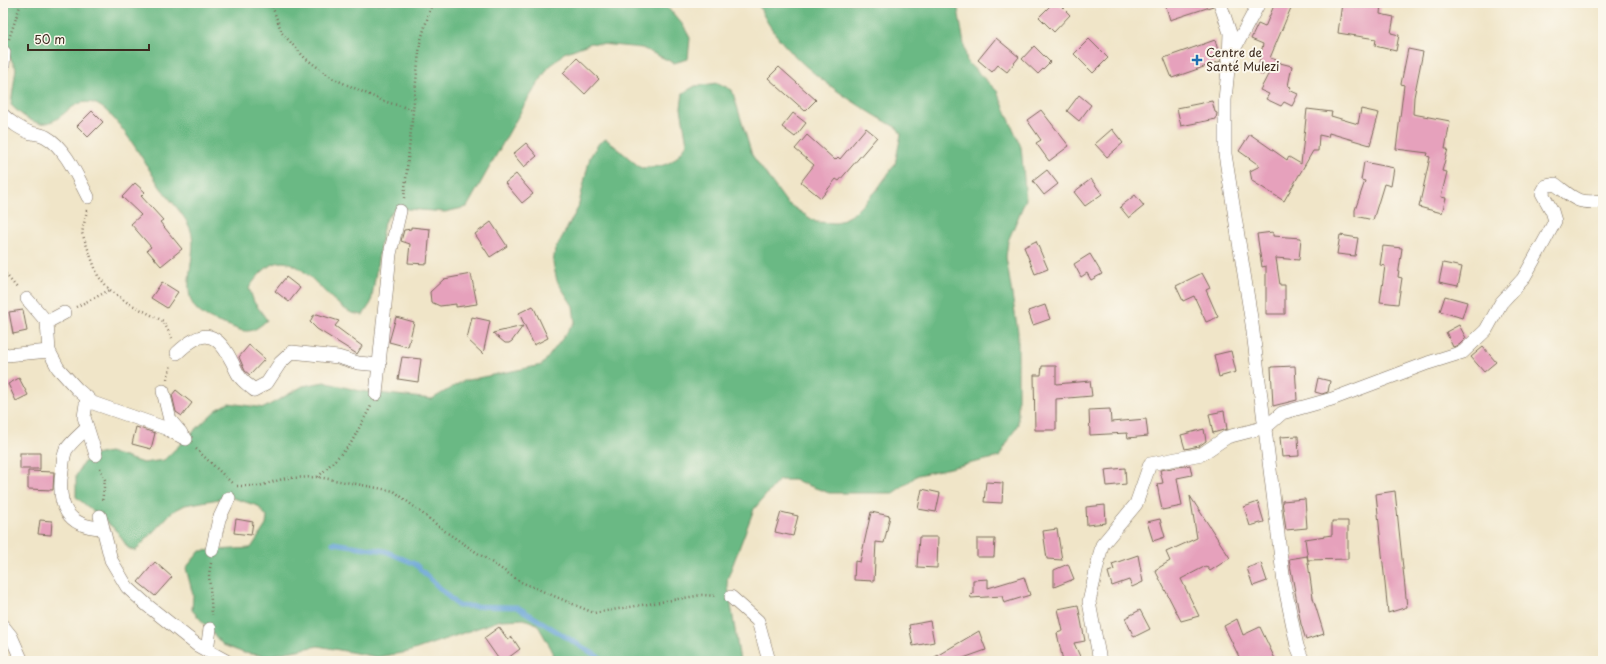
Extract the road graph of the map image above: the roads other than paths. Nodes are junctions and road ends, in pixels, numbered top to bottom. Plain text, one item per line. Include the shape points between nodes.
1 (1220, 3) edge
2 (1259, 3) edge
3 (4, 52) road end
4 (1229, 59) junction
5 (3, 66) edge
6 (3, 115) edge
7 (88, 197) road end
8 (1603, 201) edge
9 (400, 211) road end
10 (27, 299) road end
11 (64, 313) road end
12 (47, 322) junction
13 (49, 351) junction
14 (3, 353) edge
15 (177, 353) road end
16 (380, 365) junction
17 (164, 391) road end
18 (376, 394) road end
19 (87, 397) junction
20 (1266, 427) junction
21 (87, 428) junction
22 (96, 455) road end
23 (229, 498) dead end
24 (212, 550) road end
25 (731, 597) road end
26 (3, 626) edge
27 (210, 629) road end
28 (207, 650) junction
29 (22, 661) edge
30 (226, 661) edge
31 (770, 661) edge
32 (1100, 661) edge
33 (1303, 661) edge

1 - 4 street via 1230,33
2 - 4 street
3 - 5 street
4 - 20 street via 1225,100 1225,154
6 - 7 street via 30,132 53,141 72,166
8 - 20 street via 1573,199 1555,184 1546,186 1542,193 1555,221 1546,240 1523,279 1502,303 1486,330 1463,352 1332,399 1282,413
9 - 16 street via 390,254
10 - 12 street
11 - 12 street
12 - 13 street
13 - 14 street via 6,355
13 - 19 street via 58,368
15 - 16 street via 201,335 214,337 224,346 240,378 254,390 267,383 280,363 292,352
16 - 18 street
17 - 19 street via 170,420 186,440 165,428 93,403
19 - 21 street via 84,417
20 - 32 street via 1227,437 1202,454 1150,464 1136,504 1102,545 1089,602
20 - 33 street via 1284,583 1297,646
21 - 22 street
21 - 28 street via 66,452 61,478 62,504 74,522 91,528 101,522 112,560 127,587
23 - 24 street via 219,519
25 - 31 street via 758,621
26 - 29 street via 11,636
27 - 28 street
28 - 30 street

